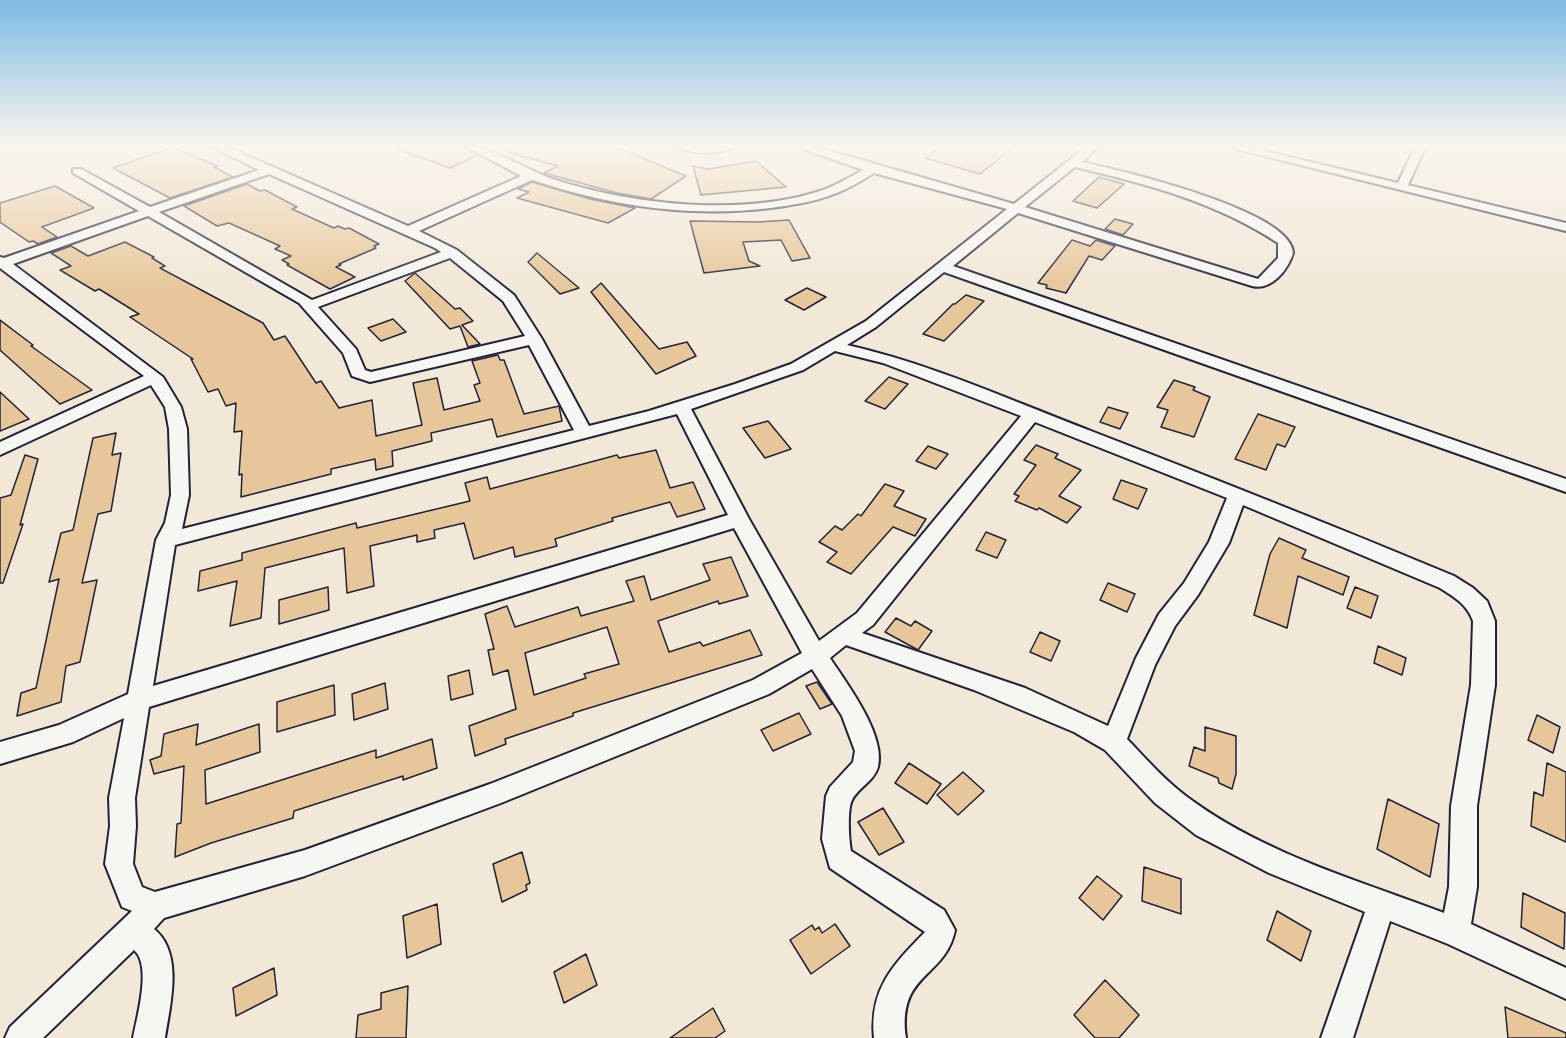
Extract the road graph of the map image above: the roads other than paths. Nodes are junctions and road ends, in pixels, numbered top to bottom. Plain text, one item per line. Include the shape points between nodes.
1 (118, 194) edge
2 (199, 194) edge
3 (325, 194) edge
4 (490, 194) edge
5 (600, 194) edge
6 (818, 194) edge
7 (966, 194) edge
8 (1033, 194) edge
9 (1192, 194) edge
10 (1436, 194) edge
11 (1016, 208) junction
12 (148, 212) junction
13 (1566, 227) edge
14 (409, 231) junction
15 (452, 253) junction
16 (1, 262) edge
17 (942, 267) junction
18 (311, 305) junction
19 (534, 339) junction
20 (832, 346) junction
21 (156, 377) junction
22 (682, 407) junction
23 (1032, 414) junction
24 (584, 432) junction
25 (0, 449) edge
26 (1566, 486) edge
27 (1237, 496) junction
28 (739, 519) junction
29 (166, 540) junction
30 (845, 636) junction
31 (816, 656) junction
32 (138, 700) junction
33 (1113, 742) junction
34 (0, 753) edge
35 (1382, 904) junction
36 (155, 906) junction
37 (133, 932) junction
38 (1455, 932) junction
39 (1566, 984) edge
40 (21, 1038) edge
41 (148, 1038) edge
42 (890, 1038) edge
43 (1337, 1038) edge

1 - 12 street
2 - 12 street
3 - 14 street
4 - 14 street
5 - 6 street via 636,204 719,210 759,207
7 - 11 street
8 - 11 street
9 - 11 street via 1243,216 1284,241 1287,257 1263,283 1257,283
10 - 13 street
11 - 17 street
12 - 16 street
12 - 18 street
14 - 15 street
15 - 18 street
15 - 19 street via 509,298
16 - 21 street
17 - 20 street via 871,324
17 - 26 street
18 - 19 street via 350,352 358,373 370,377
19 - 24 street
20 - 22 street via 797,368
20 - 23 street via 909,366
21 - 25 street
21 - 29 street via 173,406 178,429 180,495 176,523
22 - 24 street
22 - 28 street
23 - 27 street
23 - 30 street via 866,619
24 - 29 street
27 - 33 street via 1219,543 1167,620 1144,665
27 - 38 street via 1447,582 1479,607 1484,621 1483,685 1464,806 1463,887
28 - 31 street
28 - 32 street
29 - 32 street
30 - 31 street
30 - 33 street via 1004,690 1077,721
31 - 36 street via 761,687 492,795 305,863
31 - 42 street via 852,712 867,751 865,767 839,796 836,839 840,859 934,920 941,930 939,939 898,983 890,999
32 - 34 street via 64,734
32 - 36 street via 122,798 119,864 132,897
33 - 35 street via 1158,790 1233,843
35 - 38 street
35 - 43 street
36 - 37 street
37 - 40 street via 100,959
37 - 41 street via 151,947 156,962 157,990
38 - 39 street

